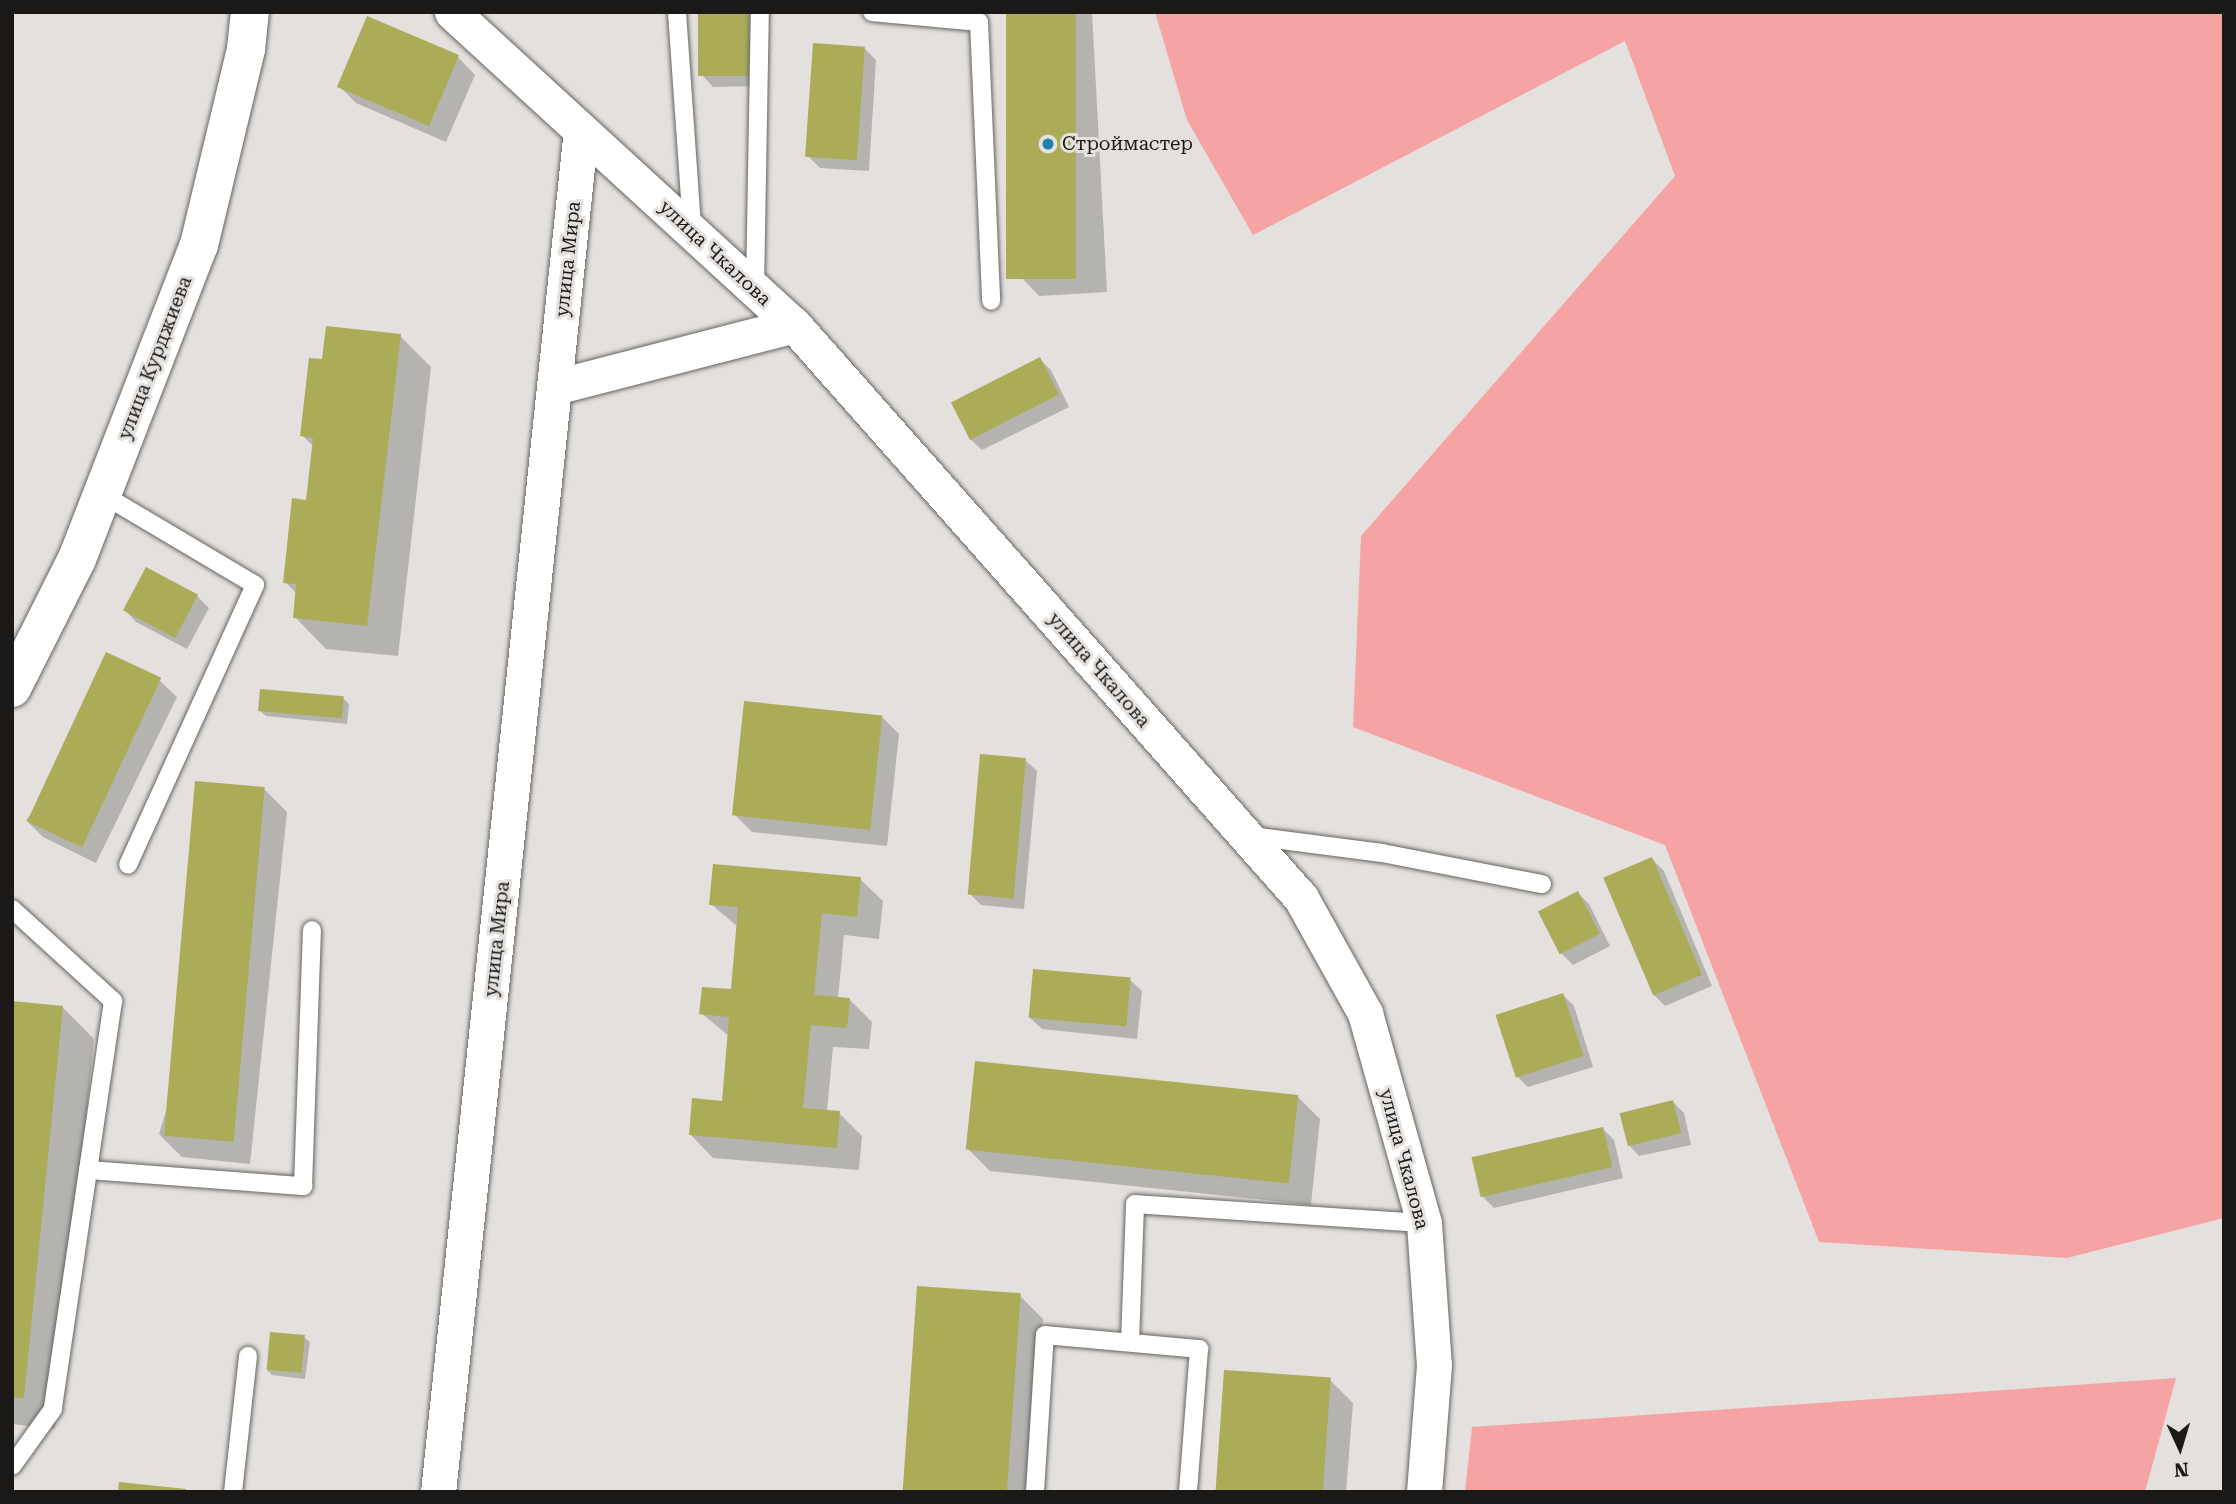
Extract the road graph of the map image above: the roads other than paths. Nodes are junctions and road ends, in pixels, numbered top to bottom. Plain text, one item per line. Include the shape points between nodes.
1 (250, 12) edge
2 (452, 12) edge
3 (677, 12) edge
4 (760, 12) edge
5 (873, 12) edge
6 (581, 130) junction
7 (692, 232) junction
8 (755, 289) junction
9 (991, 301) dead end
10 (794, 325) junction
11 (555, 387) junction
12 (102, 494) junction
13 (12, 688) edge
14 (1244, 836) junction
15 (128, 865) dead end
16 (1542, 884) dead end
17 (12, 909) edge
18 (312, 930) dead end
19 (88, 1170) junction
20 (1424, 1223) junction
21 (1130, 1342) junction
22 (248, 1356) dead end
23 (12, 1466) edge
24 (233, 1492) edge
25 (438, 1492) edge
26 (1035, 1492) edge
27 (1188, 1492) edge
28 (1424, 1492) edge

1 - 12 street, улица Курджиева via 247,49 199,245
2 - 6 street, улица Чкалова
3 - 7 lane
4 - 8 lane
5 - 9 lane via 979,22
6 - 7 street, улица Чкалова
6 - 11 street, улица Мира
7 - 8 street, улица Чкалова
8 - 10 street, улица Чкалова
10 - 11 street
10 - 14 street, улица Чкалова
11 - 25 street, улица Мира
12 - 13 street, улица Курджиева via 77,559
12 - 15 lane via 255,585
14 - 16 lane via 1382,853
14 - 20 street, улица Чкалова via 1301,898 1365,1013
17 - 19 lane via 113,1000
18 - 19 lane via 303,1186
19 - 23 lane via 53,1409
20 - 21 lane via 1135,1204
20 - 28 street, улица Чкалова via 1434,1365
21 - 26 lane via 1045,1335
21 - 27 lane via 1199,1349
22 - 24 lane

